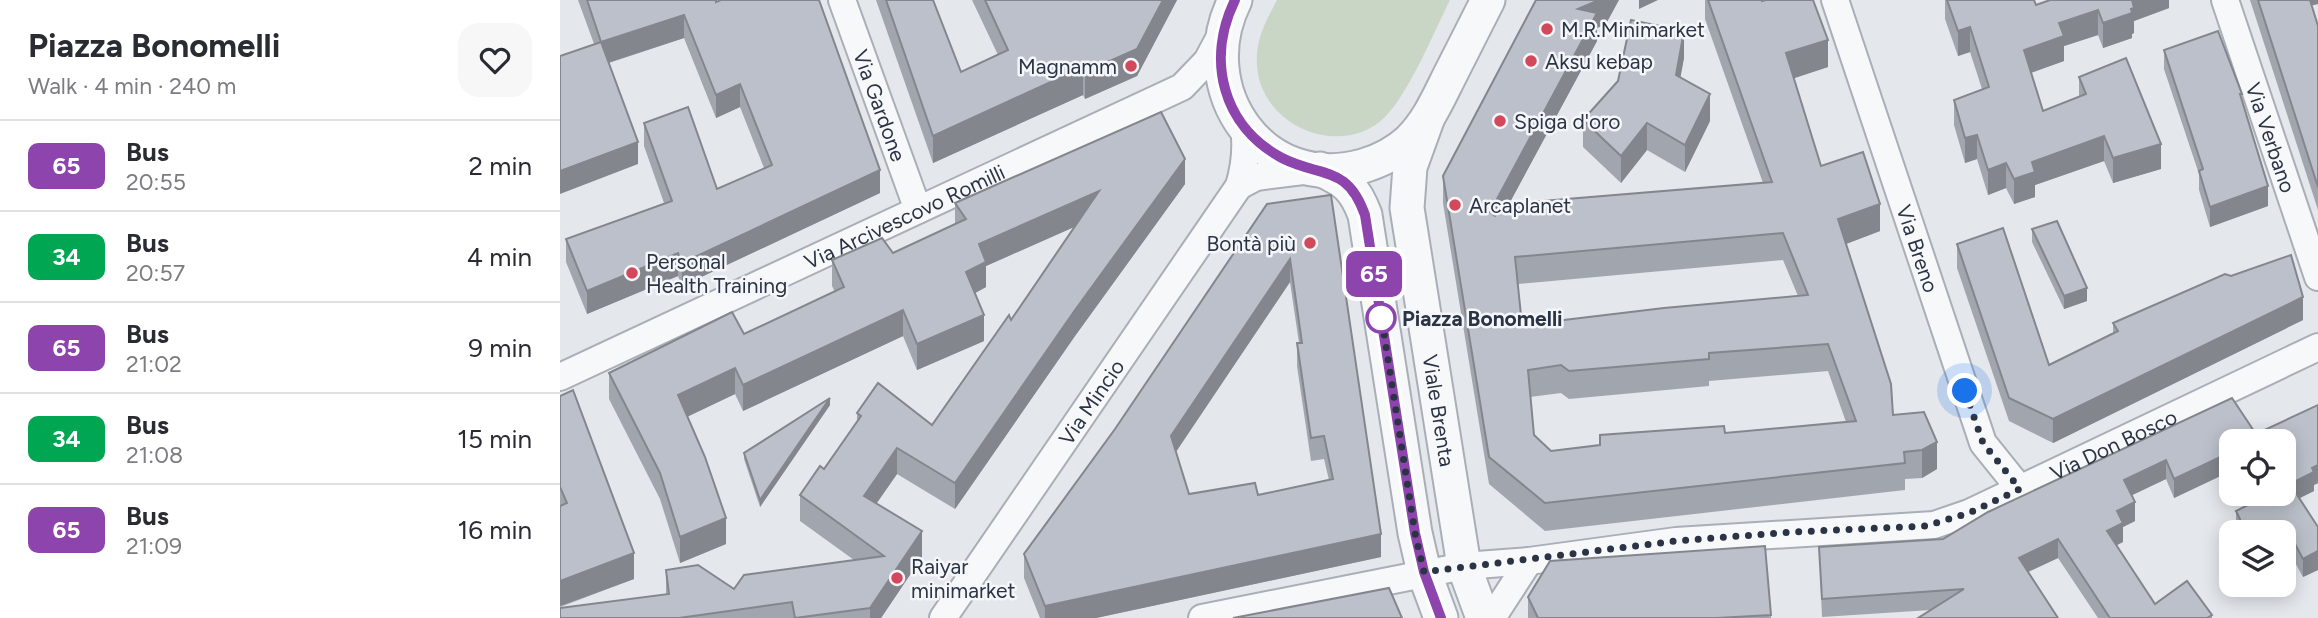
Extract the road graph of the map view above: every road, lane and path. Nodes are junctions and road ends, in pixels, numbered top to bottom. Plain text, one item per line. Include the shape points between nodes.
1 (842, 0) edge
2 (1488, 0) edge
3 (1835, 0) edge
4 (2225, 0) edge
5 (1230, 14) edge
6 (1427, 120) junction
7 (1244, 127) junction
8 (1320, 169) junction
9 (1240, 186) junction
10 (918, 211) junction
11 (2318, 277) edge
12 (2318, 347) edge
13 (560, 377) edge
14 (2020, 489) junction
15 (1529, 561) junction
16 (1464, 566) junction
17 (1424, 572) junction
18 (943, 618) edge
19 (1202, 618) edge
20 (1441, 618) edge
21 (1483, 618) edge
22 (1492, 618) edge

1 - 10 street, Via Gardone
2 - 6 street
3 - 14 street, Via Breno via 1983,443
4 - 11 street, Via Verbano
5 - 7 street via 1220,54 1223,83
5 - 10 street, Via Arcivescovo Romilli via 1213,53 1182,87
6 - 8 street via 1409,141 1381,159 1354,168
6 - 16 street, Viale Brenta via 1410,167 1407,208
7 - 8 street via 1285,160
7 - 9 street, Via Mincio via 1247,147
8 - 9 street via 1256,177
8 - 17 street, Viale Brenta via 1351,187 1365,215
9 - 18 street, Via Mincio
10 - 13 street, Via Arcivescovo Romilli
12 - 14 street, Via Don Bosco
14 - 15 street, Via Don Bosco via 1969,513 1926,526 1676,541
15 - 16 street, Via Don Bosco
15 - 22 street
16 - 17 street, Via Don Bosco
16 - 21 street, Viale Brenta
17 - 19 street, Via Don Bosco
17 - 20 street, Viale Brenta

